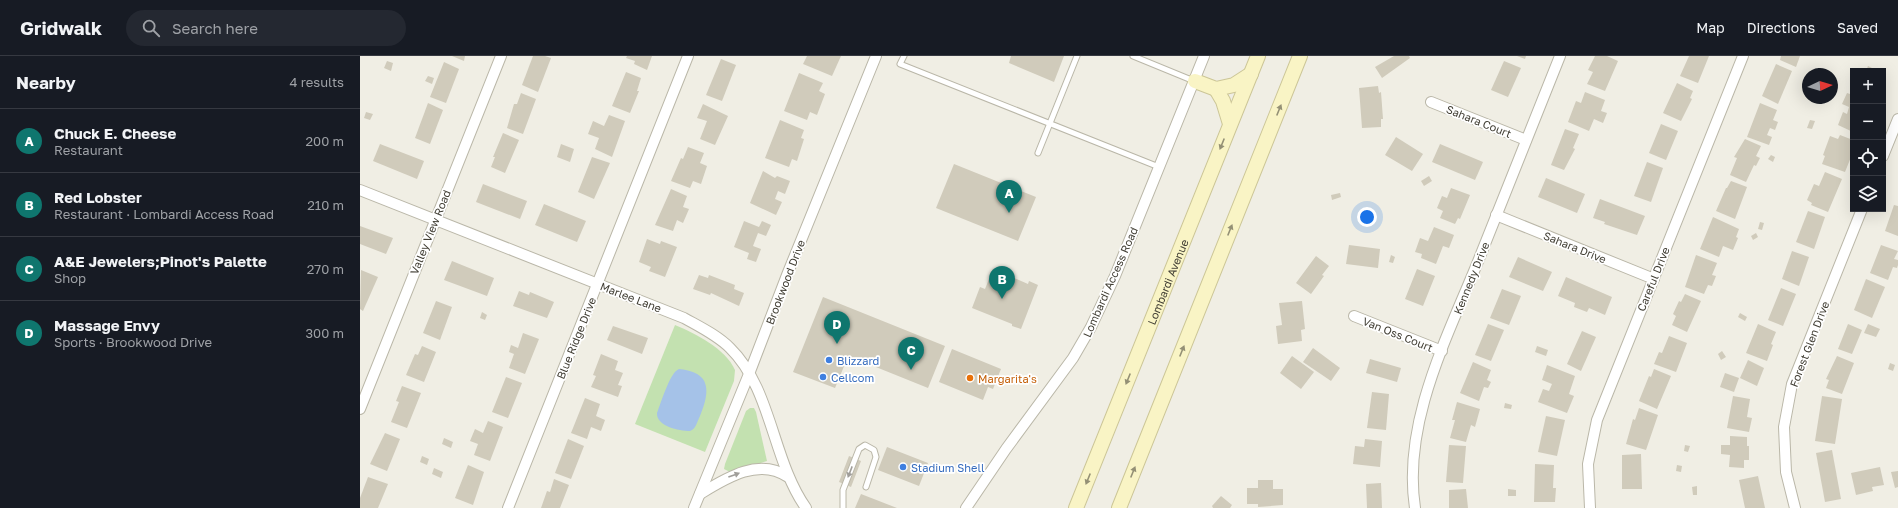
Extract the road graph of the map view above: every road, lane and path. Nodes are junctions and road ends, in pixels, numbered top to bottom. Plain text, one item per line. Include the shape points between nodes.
1 (501, 56) edge
2 (688, 56) edge
3 (876, 56) edge
4 (904, 56) edge
5 (1077, 56) edge
6 (1134, 56) edge
7 (1204, 56) edge
8 (1258, 56) edge
9 (1300, 56) edge
10 (1560, 56) edge
11 (1743, 56) edge
12 (1251, 73) junction
13 (1194, 81) junction
14 (1216, 89) junction
15 (1431, 102) dead end
16 (1898, 119) edge
17 (1050, 123) junction
18 (1230, 124) junction
19 (1526, 140) junction
20 (1886, 149) edge
21 (1038, 153) dead end
22 (1160, 167) junction
23 (360, 190) edge
24 (1861, 212) edge
25 (1496, 215) junction
26 (435, 220) junction
27 (1654, 278) junction
28 (598, 284) junction
29 (1354, 316) dead end
30 (1442, 352) junction
31 (750, 374) junction
32 (360, 408) edge
33 (788, 476) junction
34 (866, 487) dead end
35 (700, 494) junction
36 (508, 508) edge
37 (694, 508) edge
38 (806, 508) edge
39 (843, 508) edge
40 (966, 508) edge
41 (1076, 508) edge
42 (1119, 508) edge
43 (1415, 508) edge
44 (1590, 508) edge
45 (1795, 508) edge

1 - 26 street, Valley View Road
2 - 28 street, Blue Ridge Drive
3 - 31 street, Brookwood Drive via 787,275
4 - 17 lane via 900,64
5 - 17 lane
6 - 13 lane
7 - 13 street, Lombardi Access Road
8 - 12 main road, Lombardi Avenue
42 -> 9 main road
10 - 19 street, Kennedy Drive
11 - 27 street, Careful Drive
12 - 14 main road via 1237,83
12 - 18 main road, Lombardi Avenue
13 - 14 main road
13 - 22 street, Lombardi Access Road
14 - 18 main road via 1223,101
15 - 19 street, Sahara Court
16 - 20 street
17 - 21 lane
17 - 22 lane
18 -> 41 main road, Lombardi Avenue
19 - 25 street, Kennedy Drive
22 - 40 street, Lombardi Access Road via 1115,276 1086,336
23 - 26 street, Marlee Lane
24 - 45 street, Forest Glen Drive via 1792,384 1784,427 1786,472
25 - 27 street, Sahara Drive
25 - 30 street, Kennedy Drive
26 - 28 street, Marlee Lane
26 - 32 street, Valley View Road
27 - 44 street, Careful Drive via 1597,420 1588,464
28 - 31 street, Marlee Lane via 684,318 721,339 737,355
28 - 36 street, Blue Ridge Drive
29 - 30 street, Van Oss Court
30 - 43 street, Kennedy Drive via 1422,405 1416,434 1413,468
31 - 33 street, Marlee Lane
31 - 35 street, Brookwood Drive
35 -> 33 street via 727,478 754,469 772,469
33 - 38 street, Marlee Lane
34 -> 39 lane via 876,457 874,450 864,445 859,449 843,490
35 - 37 street, Brookwood Drive

